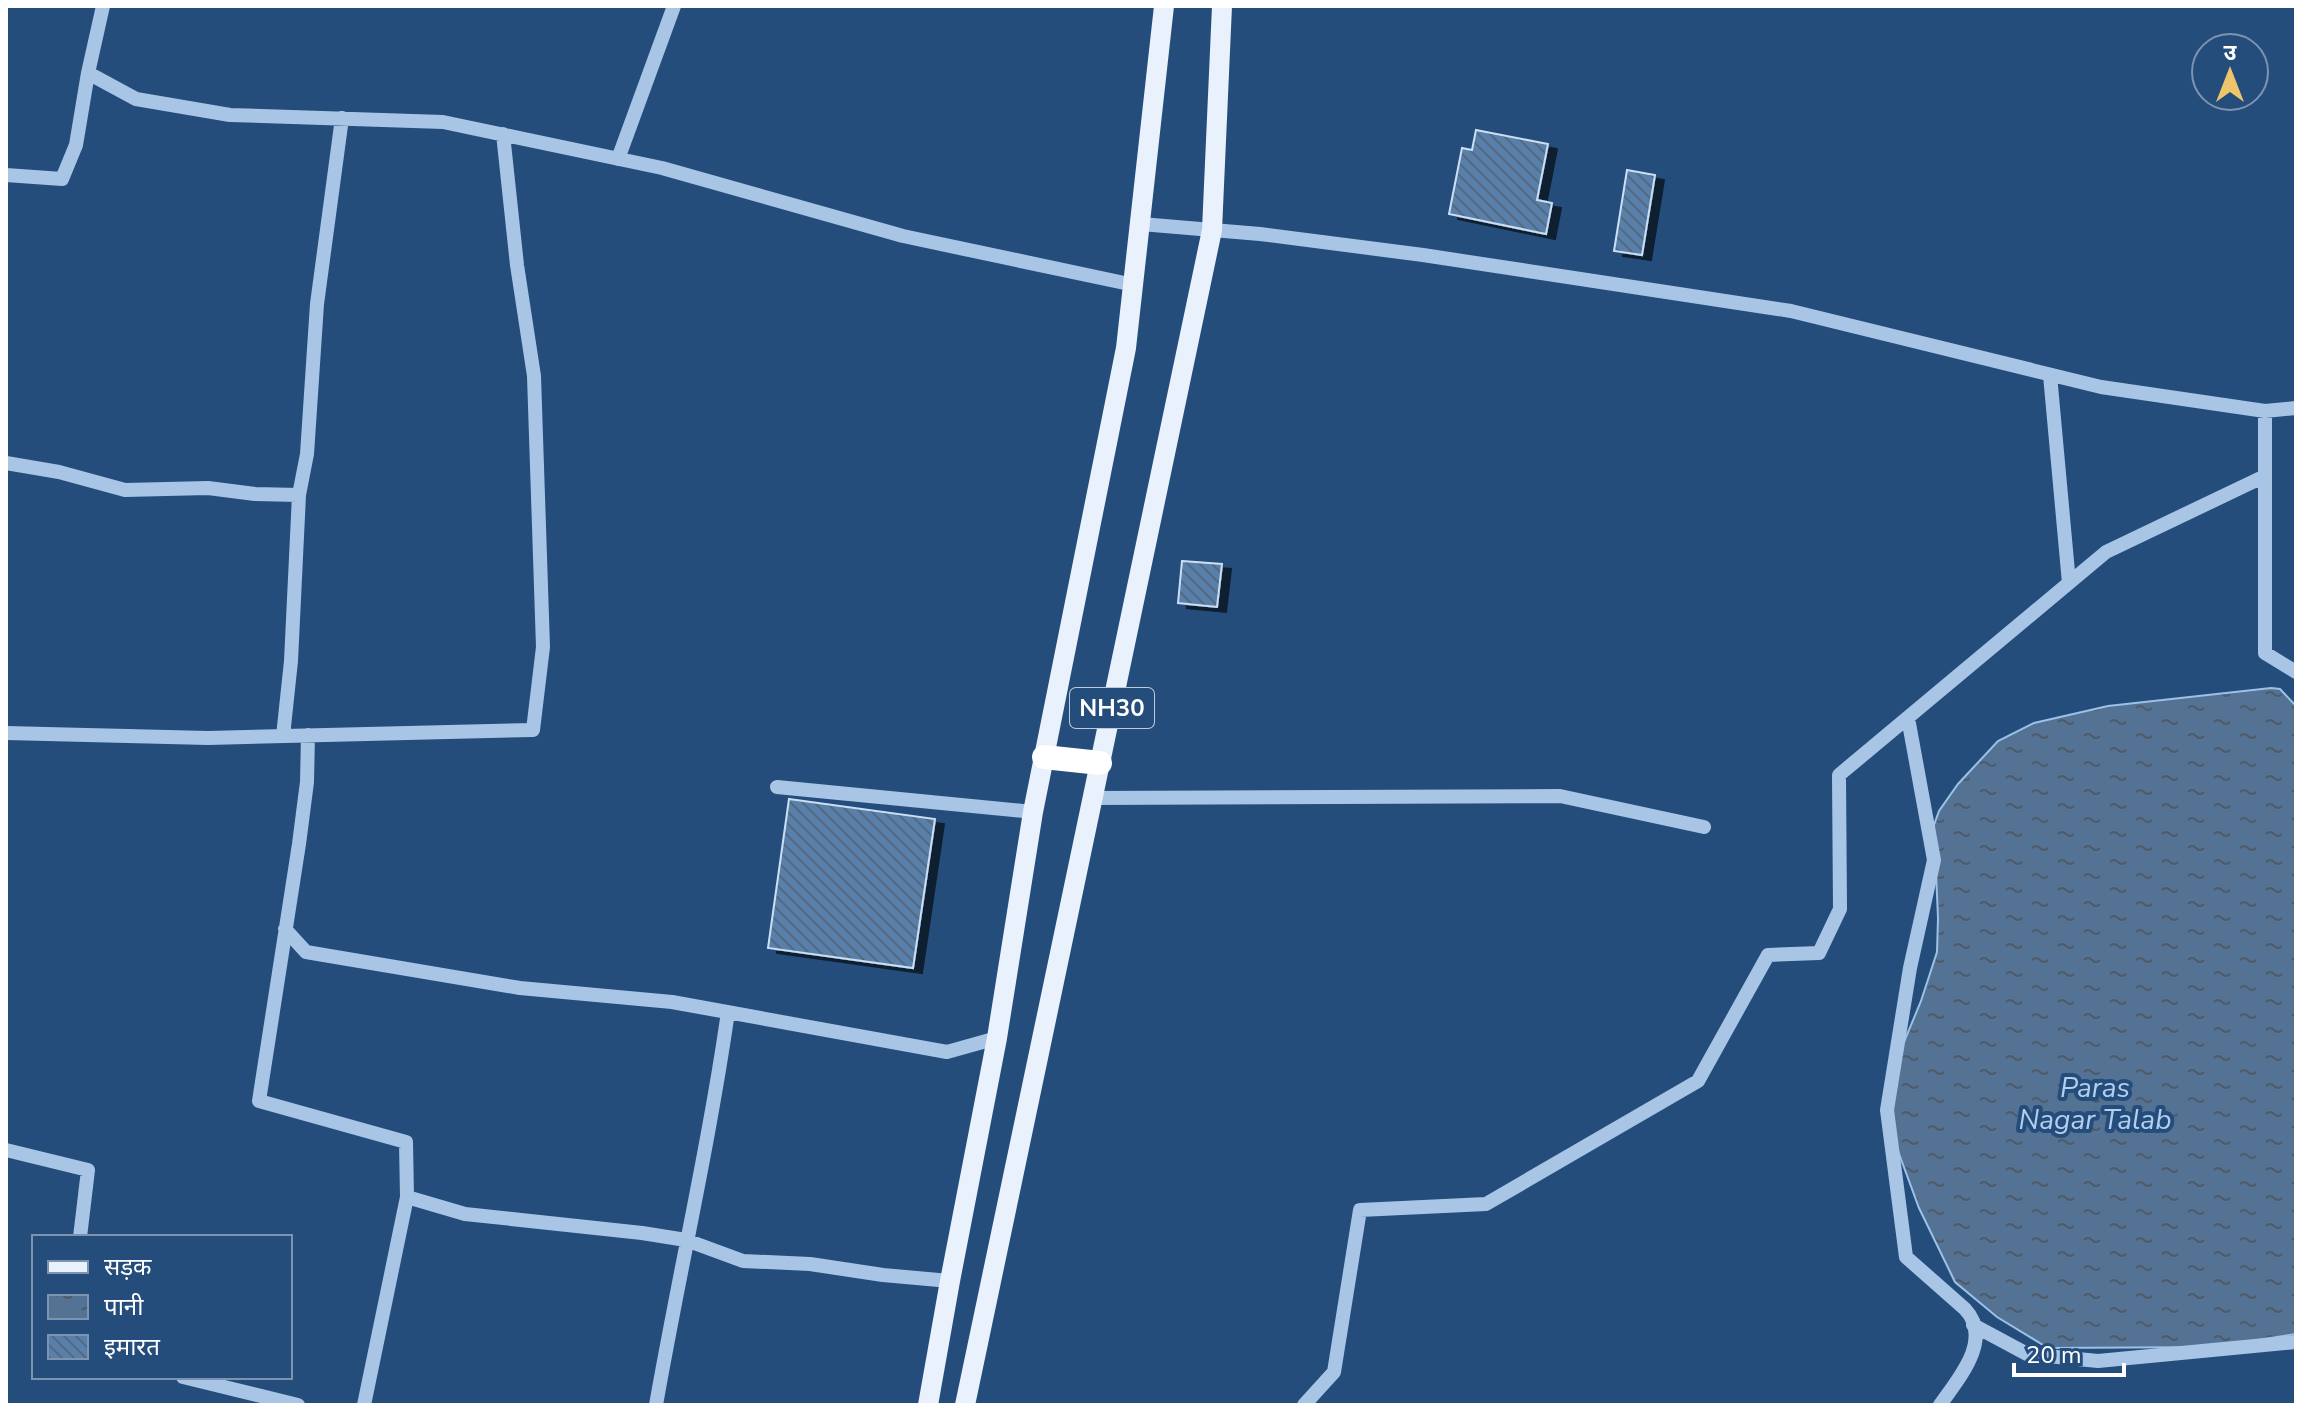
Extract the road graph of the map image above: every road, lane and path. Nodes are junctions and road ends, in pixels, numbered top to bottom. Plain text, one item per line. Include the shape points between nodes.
1 (674, 6) edge
2 (1164, 6) edge
3 (1222, 6) edge
4 (99, 7) edge
5 (88, 73) junction
6 (342, 118) junction
7 (503, 134) junction
8 (618, 159) junction
9 (6, 175) edge
10 (1141, 224) junction
11 (1212, 230) junction
12 (1134, 285) junction
13 (2050, 375) junction
14 (2296, 408) edge
15 (2265, 411) junction
16 (6, 463) edge
17 (2265, 476) junction
18 (299, 495) junction
19 (2069, 583) junction
20 (2296, 672) edge
21 (1908, 718) junction
22 (6, 733) edge
23 (308, 735) junction
24 (283, 736) junction
25 (1044, 757) junction
26 (1100, 763) junction
27 (777, 787) dead end
28 (1093, 798) junction
29 (1033, 812) junction
30 (1704, 827) dead end
31 (285, 929) junction
32 (728, 1012) junction
33 (997, 1038) junction
34 (6, 1150) edge
35 (407, 1197) junction
36 (80, 1235) edge
37 (686, 1240) junction
38 (950, 1281) junction
39 (1973, 1325) junction
40 (2296, 1342) edge
41 (191, 1379) edge
42 (298, 1405) edge
43 (364, 1405) edge
44 (656, 1405) edge
45 (928, 1405) edge
46 (965, 1405) edge
47 (1304, 1405) edge
48 (1940, 1405) edge

1 - 8 street
2 - 10 main road, NH30
3 - 11 main road, NH30
4 - 5 street
5 - 6 street via 136,99 230,115
5 - 9 street via 76,145 62,179
6 - 7 street via 443,122
6 - 18 street
7 - 8 street
7 - 23 street via 534,376 543,647 533,730
8 - 12 street via 903,236
10 - 11 street
10 - 12 main road, NH30
11 - 13 street via 1423,255 1791,311
11 - 26 main road, NH30
12 - 25 main road, NH30
13 - 15 street
13 - 19 street
14 - 15 street
15 - 17 street
16 - 18 street via 125,490 208,488
17 - 19 street via 2106,552
17 - 20 street via 2265,653
18 - 24 street
19 - 21 street
21 - 39 street via 1934,860 1887,1110 1906,1257 1965,1309
21 - 47 street via 1839,775 1840,909 1819,953 1768,955 1698,1081 1486,1204 1360,1210 1334,1372
22 - 24 street
23 - 24 street
23 - 31 street
25 - 26 highway
25 - 29 main road, NH30
26 - 28 main road, NH30
27 - 29 street
28 - 30 street via 1560,796
28 - 46 main road, NH30
29 - 33 main road, NH30
31 - 32 street via 306,952 362,963
31 - 35 street via 259,1101 406,1142
32 - 33 street via 947,1052
32 - 37 street
33 - 38 main road, NH30
34 - 36 street via 88,1170
35 - 37 street via 465,1214
35 - 43 street
37 - 38 street via 743,1261
37 - 44 street
38 - 45 main road, NH30
39 - 40 street via 2027,1354 2098,1361
39 - 48 street via 1972,1358
41 - 42 street

